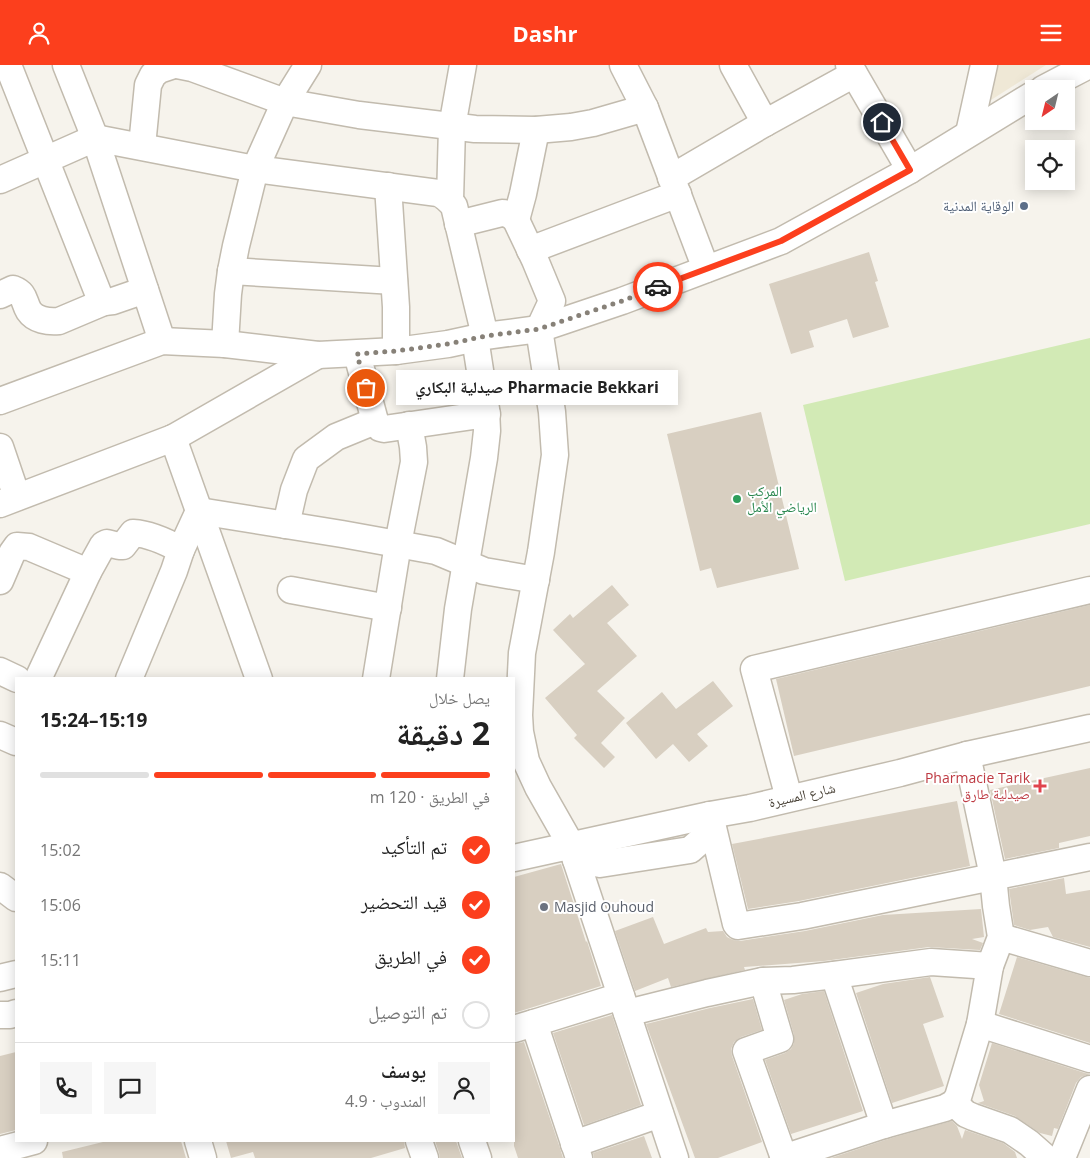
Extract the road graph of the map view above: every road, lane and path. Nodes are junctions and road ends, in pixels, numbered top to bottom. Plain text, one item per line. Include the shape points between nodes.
1 (8, 65) edge
2 (66, 65) edge
3 (175, 65) edge
4 (308, 65) edge
5 (463, 65) edge
6 (623, 65) edge
7 (733, 65) edge
8 (984, 65) edge
9 (1089, 65) edge
10 (203, 68) edge
11 (852, 70) edge
12 (1060, 80) edge
13 (1025, 99) edge
14 (285, 102) junction
15 (645, 108) junction
16 (765, 123) junction
17 (452, 127) junction
18 (536, 130) junction
19 (969, 133) junction
20 (96, 138) junction
21 (142, 146) junction
22 (45, 161) junction
23 (255, 169) junction
24 (910, 170) junction
25 (0, 180) edge
26 (388, 186) junction
27 (674, 186) junction
28 (454, 212) junction
29 (516, 220) junction
30 (530, 250) junction
31 (706, 269) junction
32 (231, 271) junction
33 (394, 281) junction
34 (145, 289) junction
35 (0, 295) edge
36 (104, 302) junction
37 (539, 329) junction
38 (480, 337) junction
39 (162, 341) junction
40 (225, 344) junction
41 (396, 351) junction
42 (357, 354) junction
43 (318, 355) junction
44 (0, 401) edge
45 (487, 414) junction
46 (375, 421) junction
47 (409, 425) junction
48 (173, 438) junction
49 (0, 447) edge
50 (9, 501) edge
51 (199, 511) junction
52 (286, 525) junction
53 (398, 544) junction
54 (181, 550) junction
55 (466, 563) junction
56 (88, 572) junction
57 (536, 580) junction
58 (0, 581) edge
59 (291, 590) dead end
60 (1090, 590) edge
61 (388, 608) junction
62 (0, 671) edge
63 (39, 677) edge
64 (130, 677) edge
65 (258, 677) edge
66 (376, 677) edge
67 (450, 677) edge
68 (15, 678) edge
69 (516, 716) edge
70 (1090, 728) edge
71 (0, 735) edge
72 (15, 742) edge
73 (967, 755) junction
74 (789, 799) junction
75 (712, 822) junction
76 (574, 852) junction
77 (515, 857) edge
78 (1090, 857) edge
79 (993, 876) junction
80 (0, 886) edge
81 (15, 897) edge
82 (1001, 937) junction
83 (1090, 963) edge
84 (990, 966) junction
85 (15, 974) edge
86 (834, 975) junction
87 (0, 978) edge
88 (763, 981) junction
89 (624, 1005) junction
90 (15, 1013) edge
91 (0, 1015) edge
92 (980, 1024) junction
93 (524, 1026) edge
94 (1090, 1059) edge
95 (1090, 1089) edge
96 (954, 1103) junction
97 (660, 1114) junction
98 (884, 1125) junction
99 (30, 1142) edge
100 (198, 1142) edge
101 (419, 1142) edge
102 (472, 1142) edge
103 (0, 1150) edge
104 (837, 1150) edge
105 (576, 1151) edge
106 (203, 1158) edge
107 (425, 1158) edge
108 (478, 1158) edge
109 (675, 1158) edge
110 (784, 1158) edge
111 (1046, 1158) edge
112 (1062, 1158) edge

1 - 22 street
2 - 20 street
3 - 10 street
3 - 21 street via 159,69 148,85
4 - 14 street
5 - 17 street
6 - 15 street
7 - 16 street
8 - 19 street
9 - 12 street
10 - 14 street
11 - 16 street
11 - 24 street
13 - 19 street
14 - 17 street
14 - 23 street
15 - 18 street via 593,123
15 - 27 street
16 - 27 street
17 - 18 street
17 - 28 street
18 - 29 street
19 - 24 street
20 - 21 street
20 - 22 street
20 - 34 street
21 - 23 street
22 - 25 street
22 - 36 street
23 - 26 street
23 - 32 street
24 - 31 street via 781,241
26 - 28 street via 438,193 444,196
26 - 33 street
27 - 30 street
27 - 31 street
28 - 29 street via 507,213
28 - 38 street
29 - 30 street
30 - 37 street via 552,301
31 - 37 street
32 - 33 street
32 - 40 street
33 - 41 street
34 - 36 street
34 - 39 street
35 - 36 street via 13,289 18,291 35,317 51,322
37 - 38 street
37 - 57 street via 555,455
38 - 41 street
38 - 45 street
39 - 40 street
39 - 44 street
40 - 43 street
41 - 42 street
42 - 43 street
42 - 46 street
43 - 48 street
45 - 47 street
45 - 55 street via 484,458
46 - 47 street via 384,429
46 - 52 street via 336,437 306,459
47 - 53 street via 414,463
48 - 50 street
48 - 51 street
49 - 50 street
51 - 52 street
51 - 54 street
51 - 65 street
52 - 53 street
53 - 55 street via 436,551
53 - 61 street
54 - 56 street via 141,533 133,533 123,546 103,545
54 - 64 street
55 - 57 street via 484,571
55 - 67 street
56 - 58 street via 29,547 17,546
56 - 63 street
57 - 69 street via 522,653
59 - 61 street
60 - 74 street via 754,669
61 - 66 street
62 - 68 street
69 - 76 street via 526,761
70 - 73 street, شارع المسيرة
71 - 72 street
73 - 74 street, شارع المسيرة
73 - 79 street
74 - 75 street, شارع المسيرة via 750,808
75 - 76 street, شارع المسيرة
75 - 79 street via 738,926 802,916
76 - 77 street, شارع المسيرة
76 - 89 street
78 - 79 street
79 - 82 street
80 - 81 street
82 - 83 street
82 - 84 street
84 - 86 street via 932,962
84 - 92 street
85 - 87 street
86 - 88 street
86 - 98 street
88 - 89 street
88 - 110 street via 780,1039 746,1051
89 - 93 street
89 - 97 street
90 - 91 street
92 - 94 street
92 - 96 street
93 - 105 street
95 - 112 street
96 - 98 street
96 - 111 street via 966,1114 1010,1130
97 - 105 street
97 - 109 street
98 - 104 street
99 - 103 street
100 - 106 street
101 - 107 street
102 - 108 street
104 - 110 street

